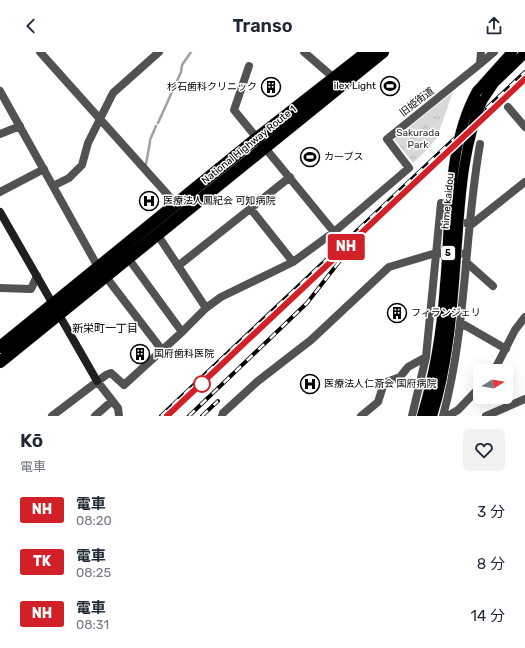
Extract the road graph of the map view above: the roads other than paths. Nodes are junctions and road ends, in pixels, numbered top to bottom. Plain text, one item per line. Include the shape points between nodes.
1 (40, 52) edge
2 (159, 52) edge
3 (304, 52) edge
4 (367, 52) edge
5 (383, 52) edge
6 (481, 52) edge
7 (494, 52) edge
8 (512, 52) edge
9 (525, 53) edge
10 (480, 64) junction
11 (249, 66) dead end
12 (334, 78) junction
13 (0, 91) edge
14 (508, 107) dead end
15 (100, 118) junction
16 (20, 126) junction
17 (525, 127) edge
18 (0, 134) edge
19 (257, 138) junction
20 (480, 144) dead end
21 (266, 147) junction
22 (44, 169) junction
23 (290, 177) junction
24 (525, 182) edge
25 (53, 186) junction
26 (0, 192) edge
27 (441, 203) dead end
28 (176, 204) junction
29 (250, 208) junction
30 (0, 212) edge
31 (439, 222) junction
32 (469, 224) junction
33 (334, 232) junction
34 (157, 234) junction
35 (436, 253) junction
36 (128, 258) junction
37 (467, 258) junction
38 (293, 262) junction
39 (178, 266) junction
40 (102, 272) junction
41 (37, 276) junction
42 (493, 286) dead end
43 (0, 288) edge
44 (206, 308) junction
45 (57, 310) junction
46 (525, 317) edge
47 (461, 323) junction
48 (182, 332) junction
49 (0, 346) edge
50 (506, 349) junction
51 (162, 350) junction
52 (426, 357) junction
53 (0, 362) edge
54 (498, 364) edge
55 (97, 380) junction
56 (473, 394) edge
57 (525, 399) edge
58 (112, 401) junction
59 (52, 416) edge
60 (95, 416) edge
61 (120, 416) edge
62 (222, 416) edge
63 (361, 416) edge
64 (412, 416) edge
65 (422, 416) edge
66 (432, 416) edge
67 (443, 416) edge
68 (448, 416) edge
69 (486, 416) edge

1 - 15 street
2 - 15 street via 113,93
3 - 12 street
4 - 12 highway, National Highway Route 1
5 - 21 highway, National Highway Route 1
6 - 10 street
7 - 10 street
8 - 65 main road, hime kaidou / 5, bridge via 477,91 460,131 440,336
9 - 66 main road, hime kaidou / 5, bridge via 494,84 482,101 472,124 461,183 450,336
10 - 33 street, 旧姫街道 via 386,139 409,168
11 - 19 street via 234,110
12 - 19 highway, National Highway Route 1
13 - 16 street
14 - 17 street
15 - 25 street via 88,142 82,165 69,178
15 - 28 street
16 - 18 street
16 - 22 street
19 - 21 street
19 - 28 highway, National Highway Route 1
20 - 32 street
21 - 23 street
21 - 34 highway, National Highway Route 1
22 - 25 street
22 - 26 street
23 - 29 street
23 - 33 street
24 - 32 street
25 - 40 street
27 - 31 street
28 - 40 highway, National Highway Route 1
29 - 38 street
29 - 39 street
30 - 41 main road
31 - 32 street
31 - 35 street
32 - 37 street
33 - 38 street
34 - 36 highway, National Highway Route 1
34 - 39 street
35 - 37 street
35 - 52 street
35 - 62 street via 389,267 311,340 258,380 223,412
36 - 40 highway, National Highway Route 1
36 - 48 street
37 - 42 street
37 - 47 street
38 - 44 street via 221,297
39 - 44 street
40 - 45 highway, National Highway Route 1
40 - 51 street
41 - 43 street via 31,289
41 - 45 main road
44 - 48 street
45 - 49 highway, National Highway Route 1
45 - 53 highway, National Highway Route 1
45 - 55 main road
46 - 50 street
47 - 50 street
47 - 67 street
48 - 51 street
50 - 54 street
51 - 55 street via 124,384 111,373
52 - 63 street via 408,367 400,377 384,383 378,402
52 - 64 street
55 - 58 street
55 - 59 street
56 - 68 street via 458,410
57 - 69 street
58 - 60 street
58 - 61 street

